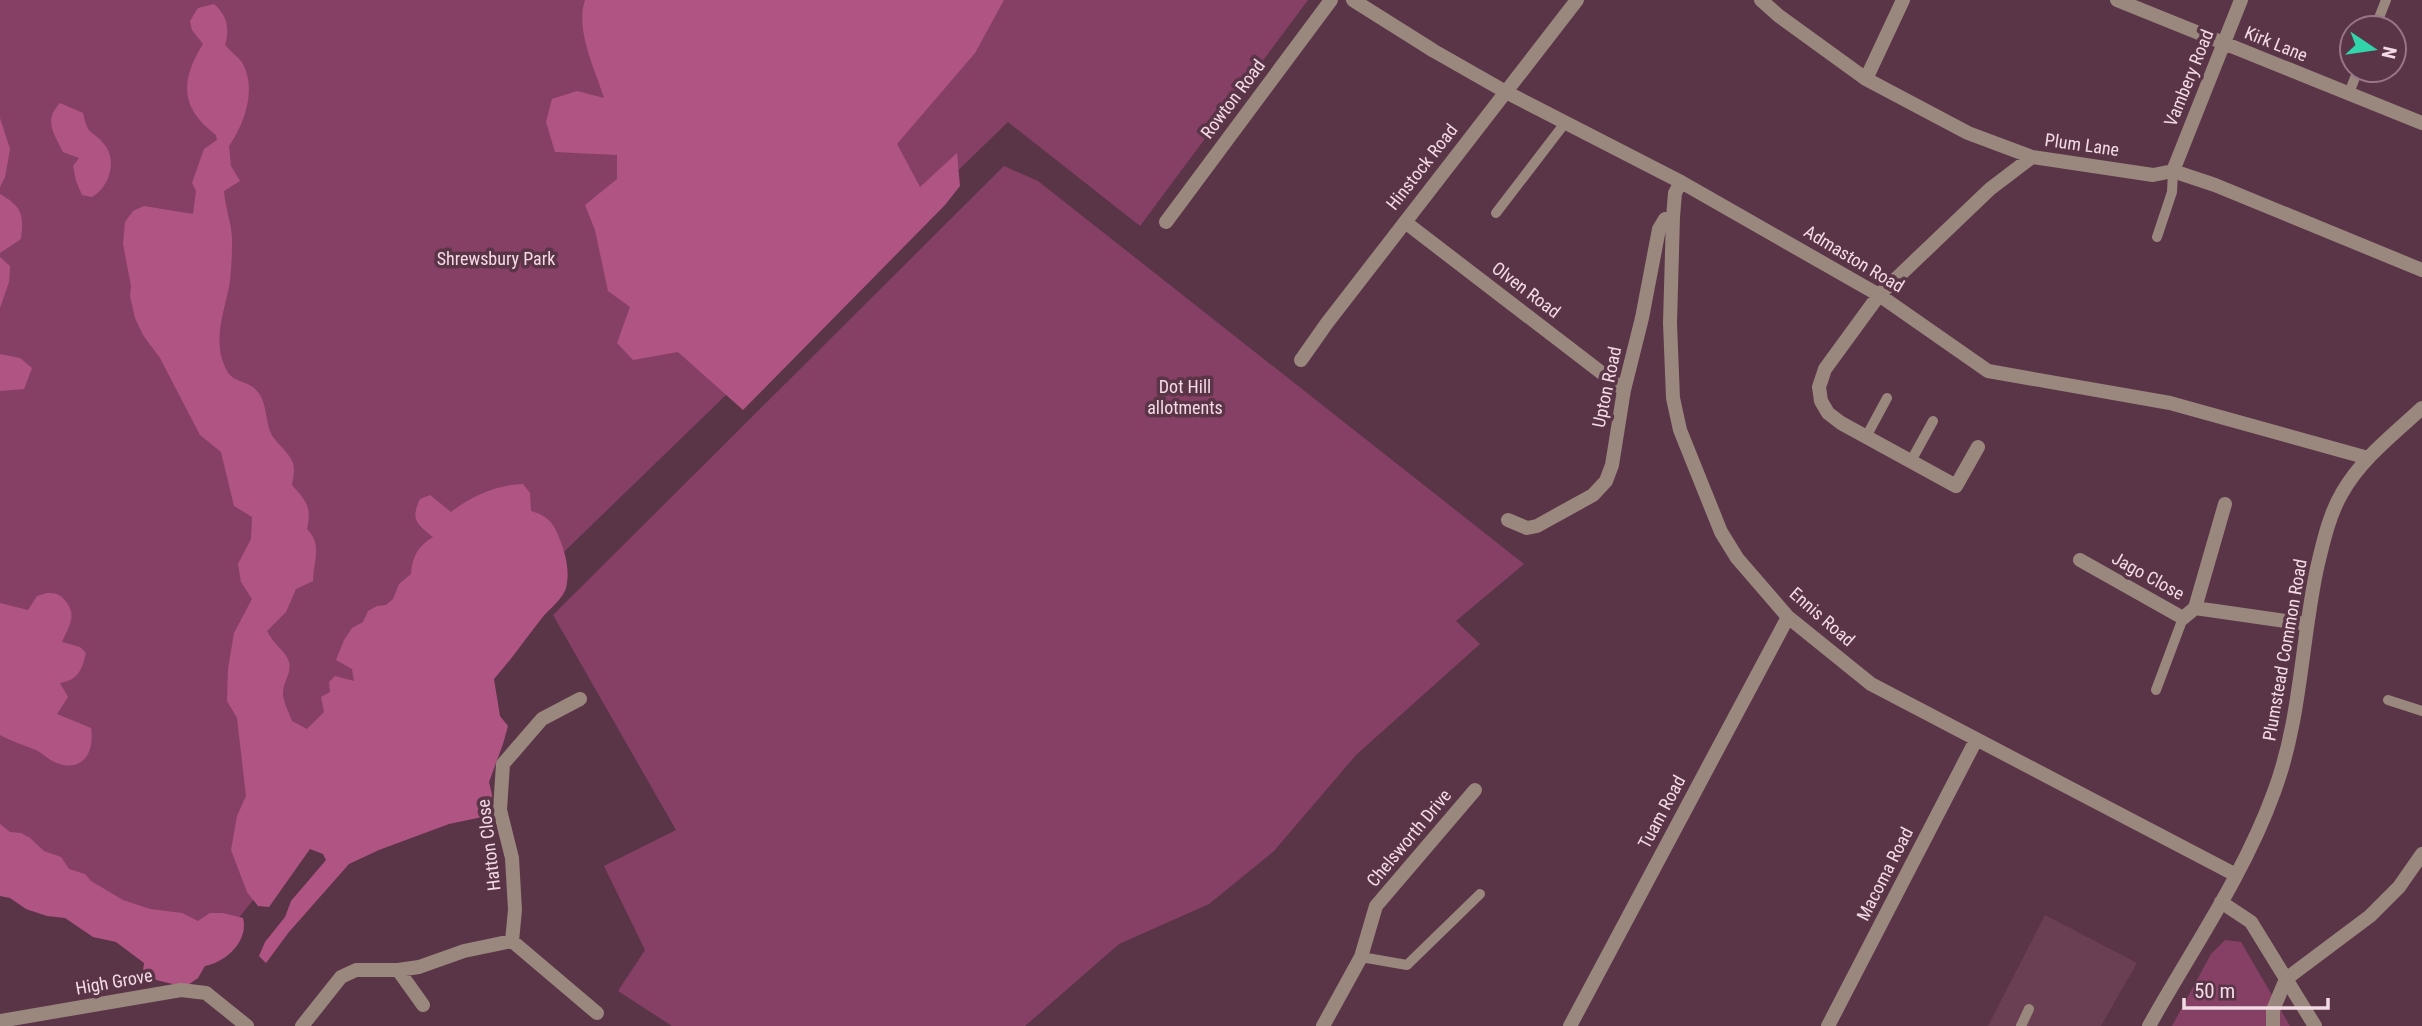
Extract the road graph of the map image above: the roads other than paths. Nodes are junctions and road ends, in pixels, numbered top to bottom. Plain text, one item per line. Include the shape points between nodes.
1 (1331, 0) edge
2 (1353, 0) edge
3 (1577, 0) edge
4 (1761, 0) edge
5 (1903, 0) edge
6 (2117, 0) edge
7 (2241, 0) edge
8 (2224, 44) junction
9 (1866, 79) junction
10 (2353, 84) edge
11 (1506, 92) junction
12 (2349, 93) junction
13 (1565, 123) junction
14 (2422, 123) edge
15 (2032, 157) junction
16 (2173, 171) junction
17 (1681, 182) junction
18 (1496, 213) dead end
19 (1673, 217) junction
20 (1166, 222) dead end
21 (1405, 222) junction
22 (2157, 237) dead end
23 (2422, 270) edge
24 (1880, 295) junction
25 (1301, 360) dead end
26 (1624, 390) junction
27 (1887, 398) dead end
28 (2422, 408) edge
29 (1933, 421) dead end
30 (1866, 436) junction
31 (1978, 447) dead end
32 (2368, 458) junction
33 (1911, 461) junction
34 (2225, 505) dead end
35 (1507, 520) dead end
36 (2080, 560) dead end
37 (2196, 608) junction
38 (1788, 617) junction
39 (2183, 618) junction
40 (2306, 624) junction
41 (2155, 690) dead end
42 (580, 699) dead end
43 (2388, 700) dead end
44 (2422, 711) edge
45 (1976, 740) junction
46 (1475, 790) dead end
47 (2422, 854) edge
48 (2236, 875) junction
49 (1480, 894) dead end
50 (2221, 902) junction
51 (512, 941) junction
52 (1361, 957) junction
53 (398, 970) junction
54 (2286, 979) junction
55 (423, 1005) dead end
56 (2029, 1009) dead end
57 (62, 1010) junction
58 (597, 1013) dead end
59 (0, 1021) edge
60 (57, 1026) edge
61 (247, 1026) edge
62 (302, 1026) edge
63 (1323, 1026) edge
64 (1570, 1026) edge
65 (1828, 1026) edge
66 (2021, 1026) edge
67 (2149, 1026) edge
68 (2273, 1026) edge
69 (2315, 1026) edge

1 - 20 street, Rowton Road
2 - 11 street, Admaston Road
3 - 11 street, Hinstock Road
4 - 9 street, Plum Lane
5 - 9 street
6 - 8 street, Kirk Lane
7 - 8 street, Vambery Road
8 - 12 street, Kirk Lane
8 - 16 street, Vambery Road
9 - 15 street, Plum Lane via 1968,133
10 - 12 lane
11 - 13 street, Admaston Road
11 - 21 street, Hinstock Road
12 - 14 street, Kirk Lane
13 - 17 street, Admaston Road
13 - 18 lane
15 - 16 street, Plum Lane via 2153,175
15 - 24 street via 1990,189
16 - 22 lane via 2172,191
16 - 23 street, Plum Lane
17 - 19 street, Ennis Road
17 - 24 street, Admaston Road
19 - 26 street, Upton Road via 1665,219 1659,229
19 - 38 street, Ennis Road via 1670,335 1673,398 1680,430 1721,532 1737,558
21 - 25 street, Hinstock Road
21 - 26 street, Olven Road
24 - 30 street via 1825,369 1819,387 1828,413
24 - 32 street, Admaston Road via 1988,371 2170,403
26 - 35 street, Upton Road via 1606,481 1593,495 1537,526 1527,528
27 - 30 lane
28 - 32 street, Plumstead Common Road
29 - 33 lane
30 - 33 street
31 - 33 street via 1956,486
32 - 40 street, Plumstead Common Road via 2341,494 2331,519
34 - 37 street, Jago Close
36 - 39 street, Jago Close
37 - 39 street, Jago Close
37 - 40 street, Jago Close
38 - 45 street, Ennis Road via 1871,684
38 - 64 street, Tuam Road
39 - 41 lane
40 - 48 street, Plumstead Common Road via 2285,760
42 - 51 street, Hatton Close via 542,719 503,764 500,810 512,858
43 - 44 lane
45 - 48 street, Ennis Road
45 - 65 street, Macoma Road
46 - 52 street, Chelsworth Drive via 1376,906
47 - 54 street via 2399,887 2370,916
48 - 50 street, Plumstead Common Road
49 - 52 lane via 1408,965
50 - 54 street via 2251,922
50 - 67 street, Plumstead Common Road
51 - 53 street
51 - 58 street
52 - 63 street, Chelsworth Drive
53 - 55 street
53 - 62 street via 356,970 341,977
54 - 68 street via 2273,1010
54 - 69 street
56 - 66 lane
57 - 59 street, High Grove
57 - 60 street
57 - 61 street, High Grove via 181,990 206,993

